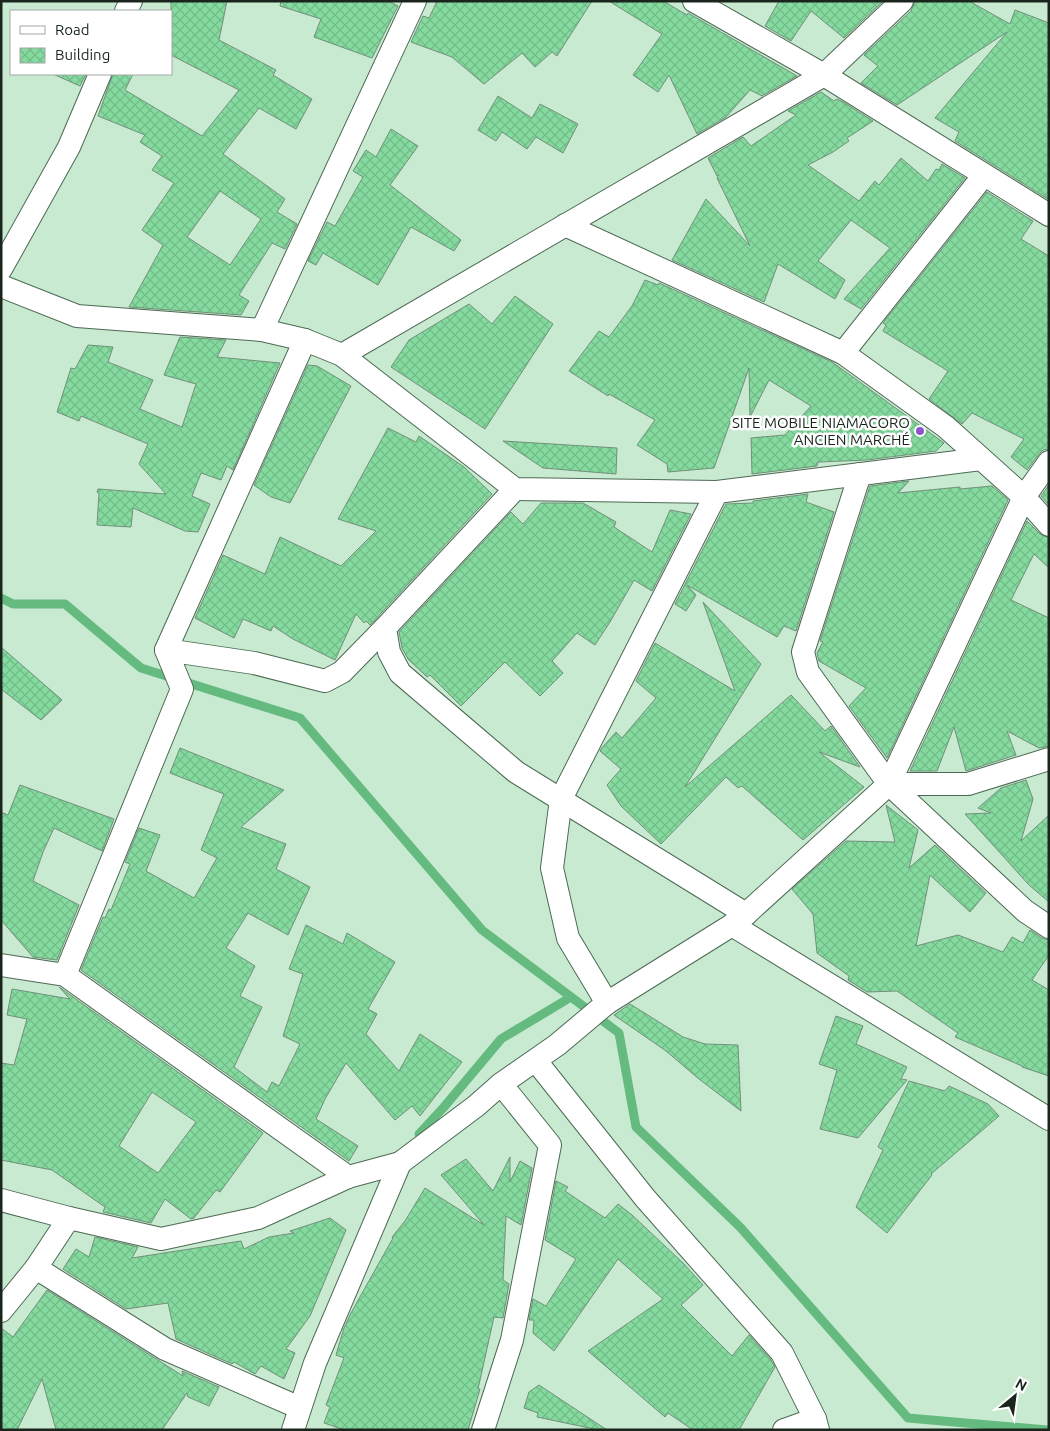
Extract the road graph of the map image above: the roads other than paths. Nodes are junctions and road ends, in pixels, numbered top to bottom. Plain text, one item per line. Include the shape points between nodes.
1 (415, 1) edge
2 (694, 1) edge
3 (902, 1) edge
4 (100, 75) edge
5 (824, 75) junction
6 (984, 175) junction
7 (1049, 215) edge
8 (565, 225) junction
9 (1, 270) edge
10 (1, 286) edge
11 (262, 330) junction
12 (305, 340) junction
13 (843, 353) junction
14 (342, 355) junction
15 (981, 459) junction
16 (1049, 462) edge
17 (860, 474) junction
18 (515, 489) junction
19 (717, 492) junction
20 (1024, 497) junction
21 (1049, 525) edge
22 (385, 628) junction
23 (166, 650) junction
24 (1049, 759) edge
25 (889, 784) junction
26 (561, 799) junction
27 (739, 919) junction
28 (1049, 927) edge
29 (1, 965) edge
30 (65, 975) junction
31 (607, 1003) junction
32 (536, 1061) junction
33 (501, 1084) junction
34 (1049, 1119) edge
35 (400, 1163) junction
36 (348, 1177) junction
37 (1, 1200) edge
38 (69, 1218) junction
39 (36, 1268) junction
40 (1, 1311) edge
41 (300, 1408) junction
42 (816, 1425) edge
43 (293, 1430) edge
44 (483, 1430) edge
45 (784, 1430) edge

1 - 11 street
2 - 5 street
3 - 5 street
4 - 9 street via 70,147
5 - 6 street
5 - 8 street
6 - 7 street
6 - 13 street
8 - 13 street
8 - 14 street
10 - 11 street via 77,316
11 - 12 street
12 - 14 street
12 - 23 street
13 - 15 street via 946,427
14 - 18 street
15 - 17 street
15 - 20 street
16 - 20 street
17 - 19 street
17 - 25 street via 803,652 808,672
18 - 19 street
18 - 22 street
19 - 26 street
20 - 21 street
20 - 25 street
22 - 23 street via 342,672 325,681 254,663
22 - 26 street via 388,652 400,673 516,772
23 - 30 street via 182,689
24 - 25 street via 968,784
25 - 27 street
25 - 28 street via 1025,911
26 - 27 street
26 - 31 street via 552,868 568,938
27 - 31 street
27 - 34 street
29 - 30 street
30 - 36 street
31 - 32 street
32 - 33 street
32 - 42 street via 645,1198 782,1353
33 - 35 street
33 - 44 street via 550,1145 512,1340
35 - 36 street
35 - 41 street via 315,1363
36 - 38 street via 258,1218 161,1239
37 - 38 street
38 - 39 street
39 - 40 street
39 - 41 street via 165,1349
41 - 43 street
42 - 45 street

